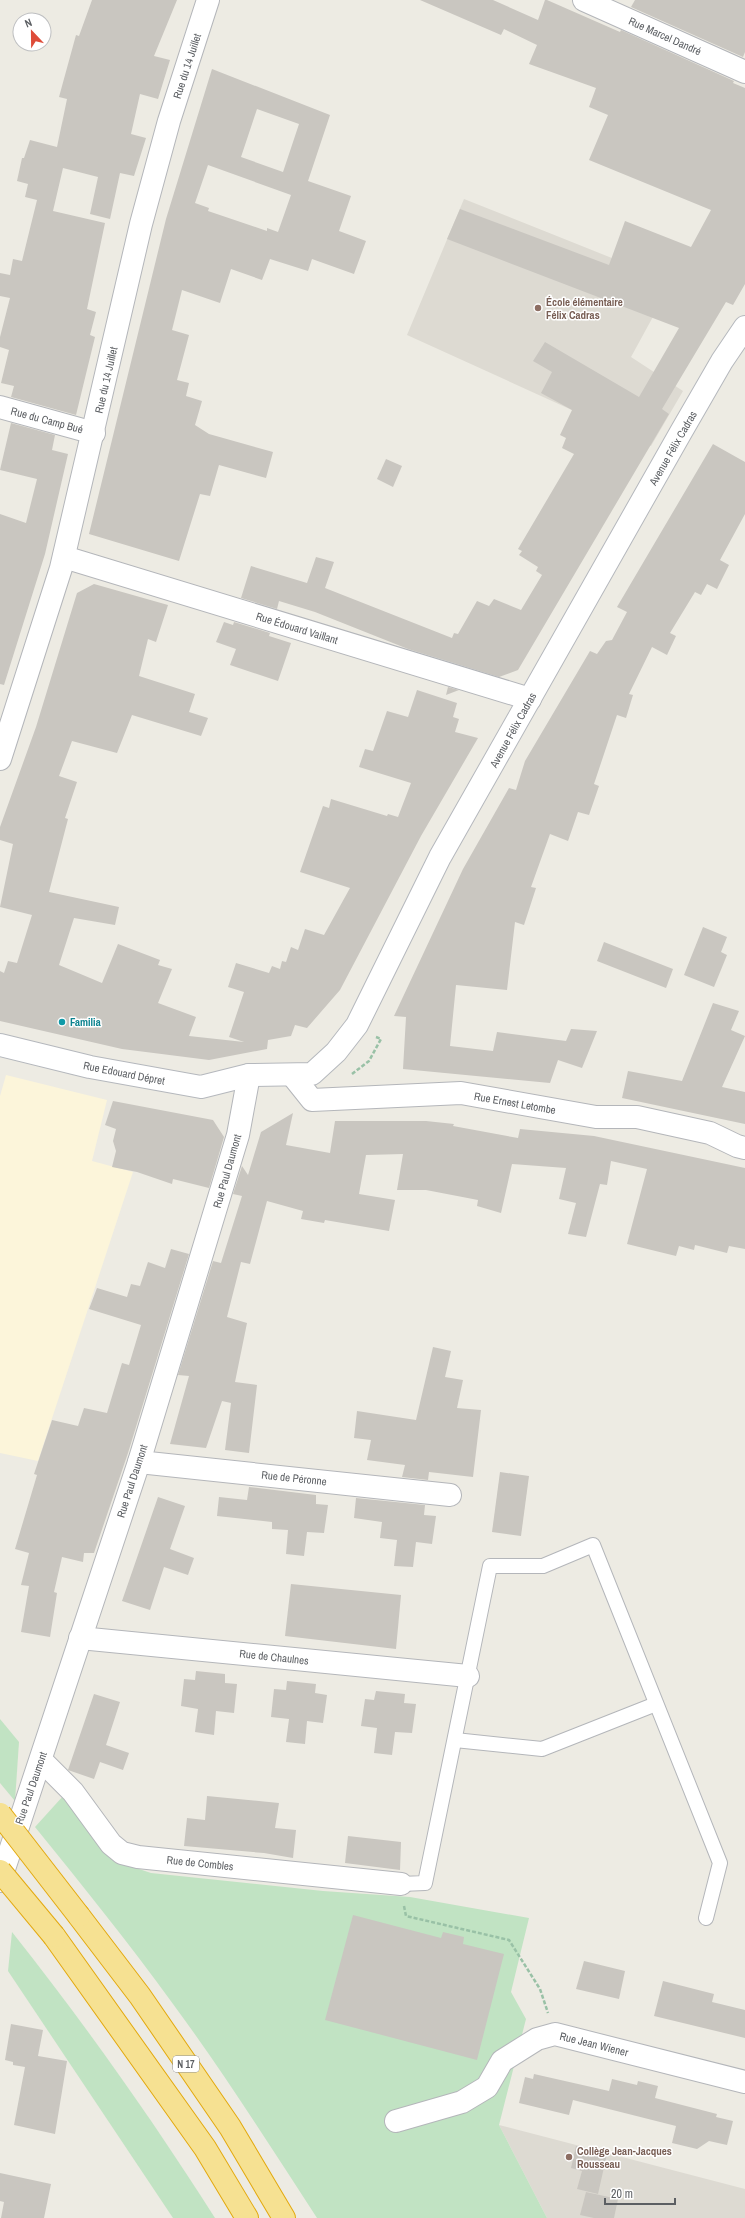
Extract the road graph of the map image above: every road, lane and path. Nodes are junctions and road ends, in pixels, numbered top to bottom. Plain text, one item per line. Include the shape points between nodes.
1 (208, 0) edge
2 (584, 0) edge
3 (745, 72) edge
4 (745, 327) edge
5 (0, 407) edge
6 (94, 432) junction
7 (64, 557) junction
8 (530, 699) junction
9 (0, 758) edge
10 (0, 1045) edge
11 (248, 1075) junction
12 (292, 1075) junction
13 (745, 1148) edge
14 (139, 1462) junction
15 (450, 1495) dead end
16 (80, 1638) junction
17 (468, 1676) junction
18 (656, 1704) junction
19 (455, 1740) junction
20 (41, 1760) junction
21 (0, 1814) edge
22 (0, 1871) edge
23 (0, 1881) edge
24 (401, 1884) junction
25 (706, 1918) dead end
26 (555, 2034) junction
27 (745, 2082) edge
28 (396, 2121) dead end
29 (246, 2218) edge
30 (284, 2218) edge

1 - 6 street, Rue du 14 Juillet via 169,121 141,224
2 - 3 street, Rue Marcel Dandré
4 - 8 street, Avenue Félix Cadras via 692,413
5 - 6 street, Rue du Camp Bué
6 - 7 street, Rue du 14 Juillet
7 - 8 street, Rue Édouard Vaillant
7 - 9 street, Rue du 14 Juillet
8 - 12 street, Avenue Félix Cadras via 440,857 357,1025 336,1052 312,1074
10 - 11 street, Rue Edouard Dépret via 90,1067 201,1088
11 - 12 street, Avenue Félix Cadras
11 - 14 street, Rue Paul Daumont via 238,1135
12 - 13 street, Rue Ernest Letombe via 312,1100 461,1093 596,1117 637,1117 710,1133
14 - 15 street, Rue de Péronne
14 - 16 street, Rue Paul Daumont
16 - 17 street, Rue de Chaulnes
16 - 20 street, Rue Paul Daumont
17 - 18 lane via 490,1566 543,1566 593,1545
17 - 19 lane
18 - 19 lane via 542,1749
18 - 25 lane via 720,1863
19 - 24 lane via 425,1883
20 - 23 street, Rue Paul Daumont
20 - 24 street, Rue de Combles via 72,1792 111,1844 122,1853 138,1857
21 - 30 highway, N 17, bridge via 140,1996 230,2127
22 - 29 highway, bridge via 54,1936 205,2148
24 - 26 path via 406,1916 509,1940 540,1989
26 - 27 street, Rue Jean Wiener
26 - 28 street, Rue Jean Wiener via 537,2039 502,2061 487,2087 462,2102

